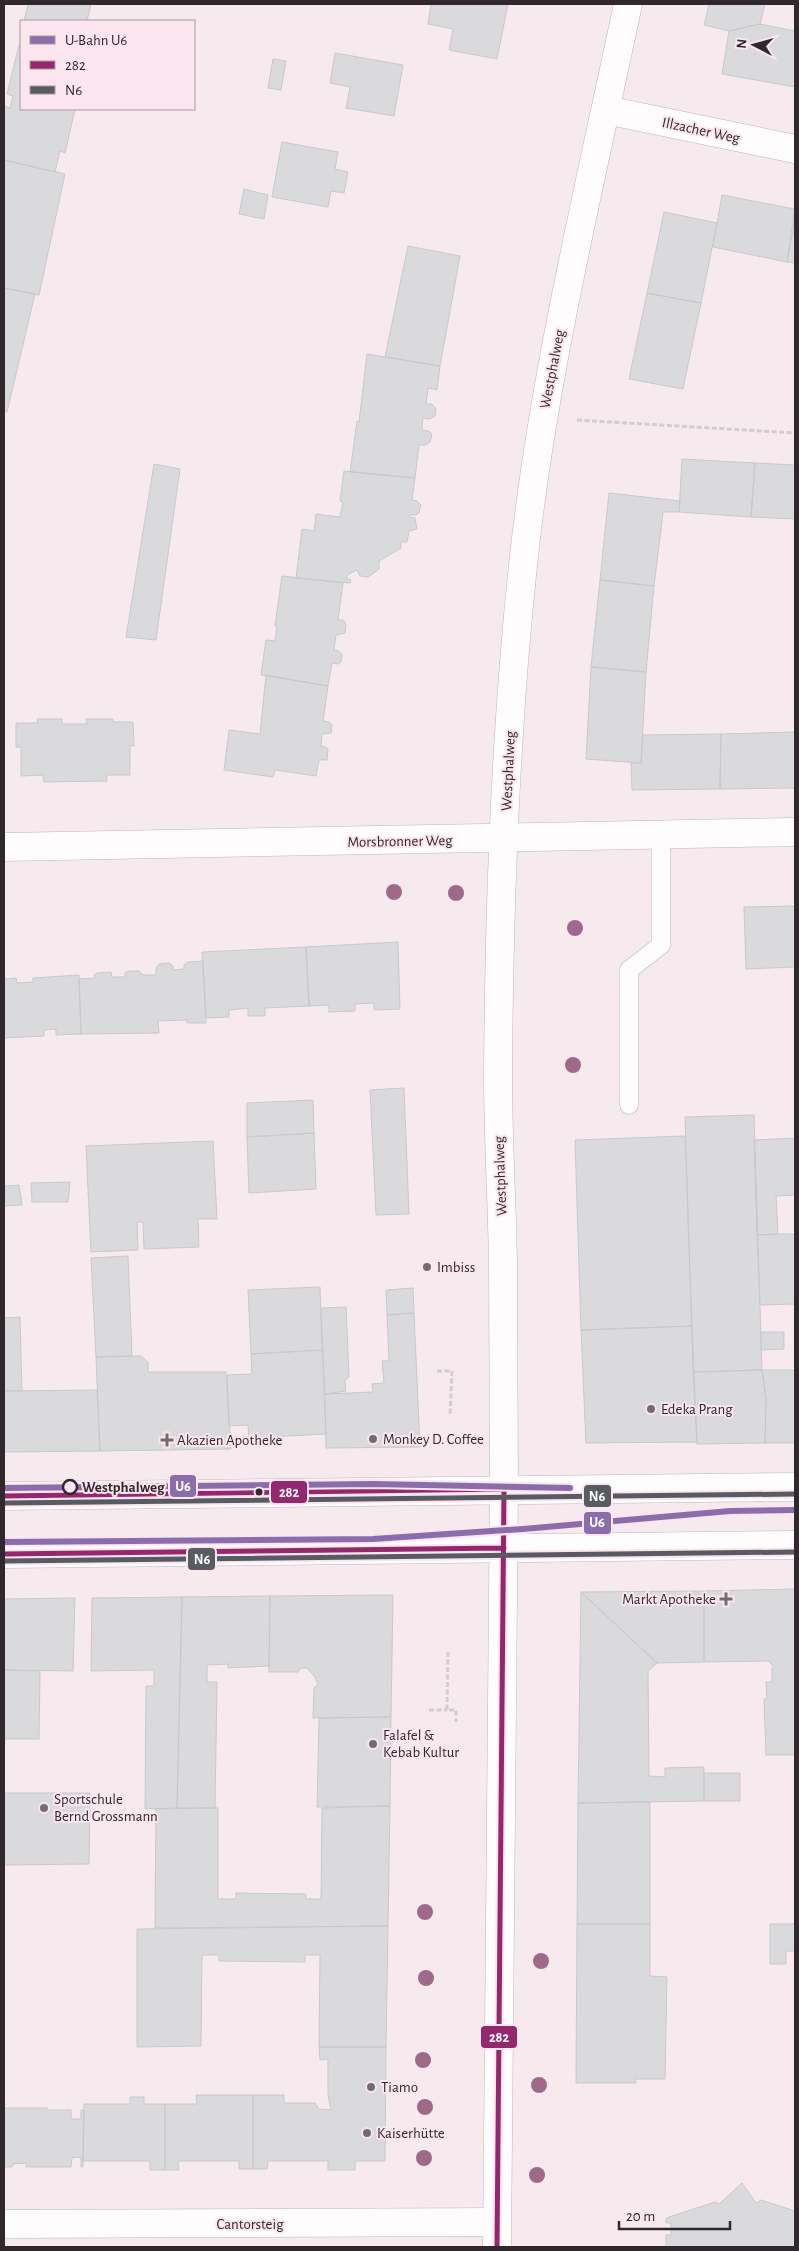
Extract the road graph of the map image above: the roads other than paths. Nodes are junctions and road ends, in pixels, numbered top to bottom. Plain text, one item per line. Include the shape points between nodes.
1 (628, 4) edge
2 (606, 110) junction
3 (795, 150) edge
4 (795, 832) edge
5 (661, 836) junction
6 (504, 839) junction
7 (4, 848) edge
8 (629, 1105) dead end
9 (795, 1487) edge
10 (504, 1489) junction
11 (4, 1496) edge
12 (795, 1545) edge
13 (504, 1548) junction
14 (4, 1554) edge
15 (4, 2224) edge
16 (497, 2235) edge

1 - 2 street, Westphalweg
2 - 3 street, Illzacher Weg
2 - 6 street, Westphalweg via 553,357 535,470 514,666
4 - 5 street, Morsbronner Weg
5 - 6 street, Morsbronner Weg
5 - 8 lane via 661,944 629,970
6 - 7 street, Morsbronner Weg
6 - 10 street, Westphalweg via 498,1079
9 - 10 street
10 - 11 street
10 - 13 street, Westphalweg
12 - 13 street
13 - 14 street
13 - 16 street, Westphalweg
15 - 16 street, Cantorsteig

